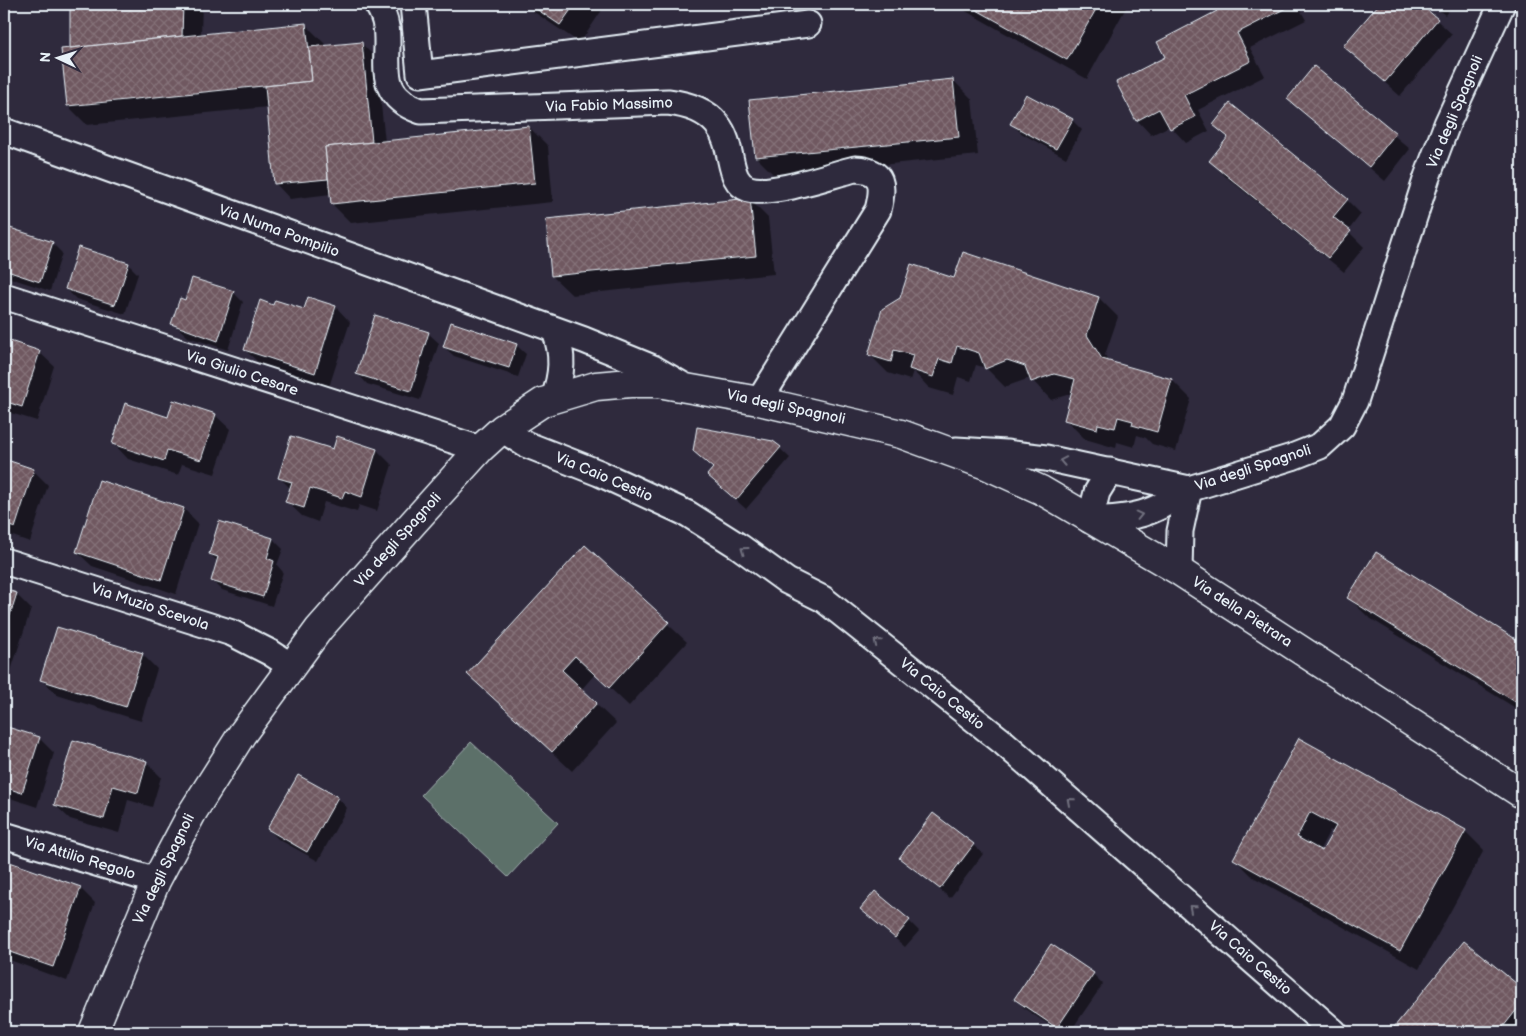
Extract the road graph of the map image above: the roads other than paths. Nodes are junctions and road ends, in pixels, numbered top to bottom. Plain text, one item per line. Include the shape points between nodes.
1 (377, 4) edge
2 (413, 4) edge
3 (1502, 4) edge
4 (808, 24) dead end
5 (4, 131) edge
6 (4, 296) edge
7 (555, 331) junction
8 (686, 387) junction
9 (554, 398) junction
10 (759, 401) junction
11 (502, 429) junction
12 (480, 449) junction
13 (950, 450) junction
14 (1110, 471) junction
15 (1190, 489) junction
16 (1090, 520) junction
17 (4, 560) edge
18 (1178, 571) junction
19 (291, 666) junction
20 (1522, 794) edge
21 (4, 835) edge
22 (156, 882) junction
23 (93, 1032) edge
24 (1334, 1032) edge

1 - 10 street, Via Fabio Massimo via 384,22 388,82 400,101 415,109 431,112 682,103 715,120 725,133 735,176 750,189 776,189 855,169 867,169 877,175 881,185 878,210
2 - 4 street via 420,74
3 - 15 street, Via degli Spagnoli via 1447,124 1427,177 1369,363 1347,418 1320,446
5 - 7 street, Via Numa Pompilio
6 - 12 street, Via Giulio Cesare
7 - 8 street, Via Numa Pompilio via 633,359
7 - 9 street via 562,358
8 - 9 street, Via degli Spagnoli via 630,383 596,386
8 - 10 street, Via degli Spagnoli
9 - 11 street, Via degli Spagnoli via 528,410
10 - 13 street, Via degli Spagnoli via 842,418
11 - 12 street, Via degli Spagnoli
24 -> 11 street, Via Caio Cestio via 1004,743 823,599 787,581 688,514 599,473 525,444
12 - 19 street, Via degli Spagnoli via 347,596
14 -> 13 street, Via degli Spagnoli via 1024,454
13 - 16 street, Via della Pietrara via 1018,479
14 - 15 street, Via degli Spagnoli
14 - 16 street via 1098,492
16 -> 15 street via 1146,514
15 - 18 street via 1180,531
16 - 18 street, Via della Pietrara
17 - 19 street, Via Muzio Scevola via 232,633
18 - 20 street, Via della Pietrara
19 - 22 street, Via degli Spagnoli via 209,785
21 - 22 street, Via Attilio Regolo
22 - 23 street, Via degli Spagnoli

